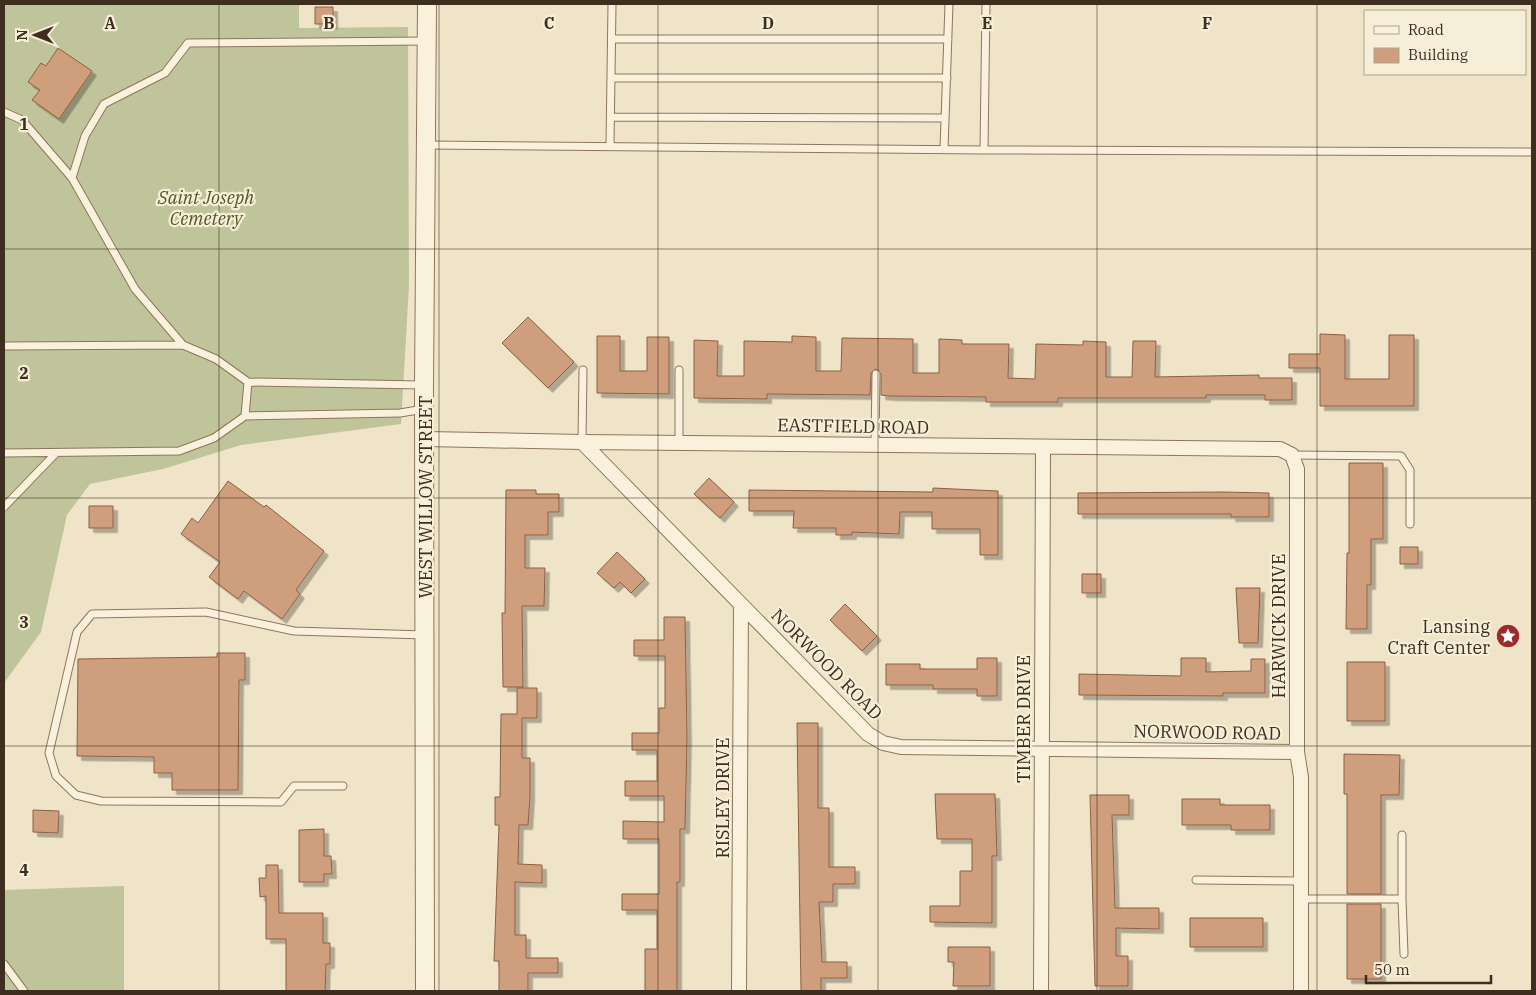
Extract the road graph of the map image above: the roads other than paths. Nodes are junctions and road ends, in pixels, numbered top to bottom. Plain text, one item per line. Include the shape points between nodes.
1 (427, 4) edge
2 (612, 4) edge
3 (949, 4) edge
4 (986, 4) edge
5 (612, 39) junction
6 (948, 39) junction
7 (427, 41) junction
8 (611, 78) junction
9 (947, 78) junction
10 (4, 112) edge
11 (611, 117) junction
12 (945, 118) junction
13 (427, 145) junction
14 (610, 146) junction
15 (944, 149) junction
16 (984, 150) junction
17 (1532, 152) edge
18 (72, 178) junction
19 (183, 345) junction
20 (4, 346) edge
21 (583, 370) dead end
22 (679, 370) dead end
23 (876, 374) dead end
24 (248, 382) junction
25 (424, 385) junction
26 (425, 409) junction
27 (245, 416) junction
28 (425, 439) junction
29 (582, 442) junction
30 (679, 443) junction
31 (874, 445) junction
32 (1042, 447) junction
33 (1286, 452) junction
34 (4, 453) edge
35 (56, 453) junction
36 (4, 508) edge
37 (1410, 524) dead end
38 (741, 605) junction
39 (425, 636) junction
40 (1042, 750) junction
41 (1297, 752) junction
42 (343, 786) dead end
43 (1402, 834) dead end
44 (1196, 880) dead end
45 (1301, 881) junction
46 (1301, 899) junction
47 (1402, 899) junction
48 (1404, 954) dead end
49 (4, 964) edge
50 (24, 991) edge
51 (425, 991) edge
52 (739, 991) edge
53 (1041, 991) edge
54 (1301, 991) edge

1 - 7 street, WEST WILLOW STREET
2 - 5 lane
3 - 6 lane
4 - 16 lane
5 - 6 lane
5 - 8 lane
6 - 9 lane
7 - 13 street, WEST WILLOW STREET
7 - 18 lane via 188,43 165,73 104,104 85,136
8 - 9 lane
8 - 11 lane
9 - 12 lane
10 - 18 lane via 22,120
11 - 12 lane
11 - 14 lane
12 - 15 lane
13 - 14 lane
13 - 25 street, WEST WILLOW STREET
14 - 15 lane
15 - 16 lane
16 - 17 lane
18 - 19 lane via 135,289
19 - 20 lane
19 - 24 lane via 216,359
21 - 29 lane
22 - 30 lane
23 - 31 lane
24 - 25 lane
24 - 27 lane
25 - 26 street, WEST WILLOW STREET
26 - 27 lane via 400,413
26 - 28 street, WEST WILLOW STREET
27 - 35 lane via 214,438 179,451
28 - 29 street, EASTFIELD ROAD
28 - 39 street, WEST WILLOW STREET
29 - 30 street, EASTFIELD ROAD
29 - 38 street, NORWOOD ROAD
30 - 31 street, EASTFIELD ROAD
31 - 32 street, EASTFIELD ROAD
32 - 33 street, EASTFIELD ROAD
32 - 40 street, TIMBER DRIVE
33 - 37 lane via 1401,456 1410,470
33 - 41 street, HARWICK DRIVE via 1297,469
34 - 35 lane
35 - 36 lane
38 - 40 street, NORWOOD ROAD via 868,734 883,743 901,747
38 - 52 street, RISLEY DRIVE
39 - 42 lane via 294,631 206,612 92,614 77,632 49,752 56,776 76,795 101,801 281,802 294,786
39 - 51 street, WEST WILLOW STREET
40 - 41 street, NORWOOD ROAD
40 - 53 street, TIMBER DRIVE
41 - 45 street, HARWICK DRIVE via 1301,777
43 - 47 lane
44 - 45 lane
45 - 46 street, HARWICK DRIVE
46 - 47 lane
46 - 54 street, HARWICK DRIVE
47 - 48 lane
49 - 50 lane

